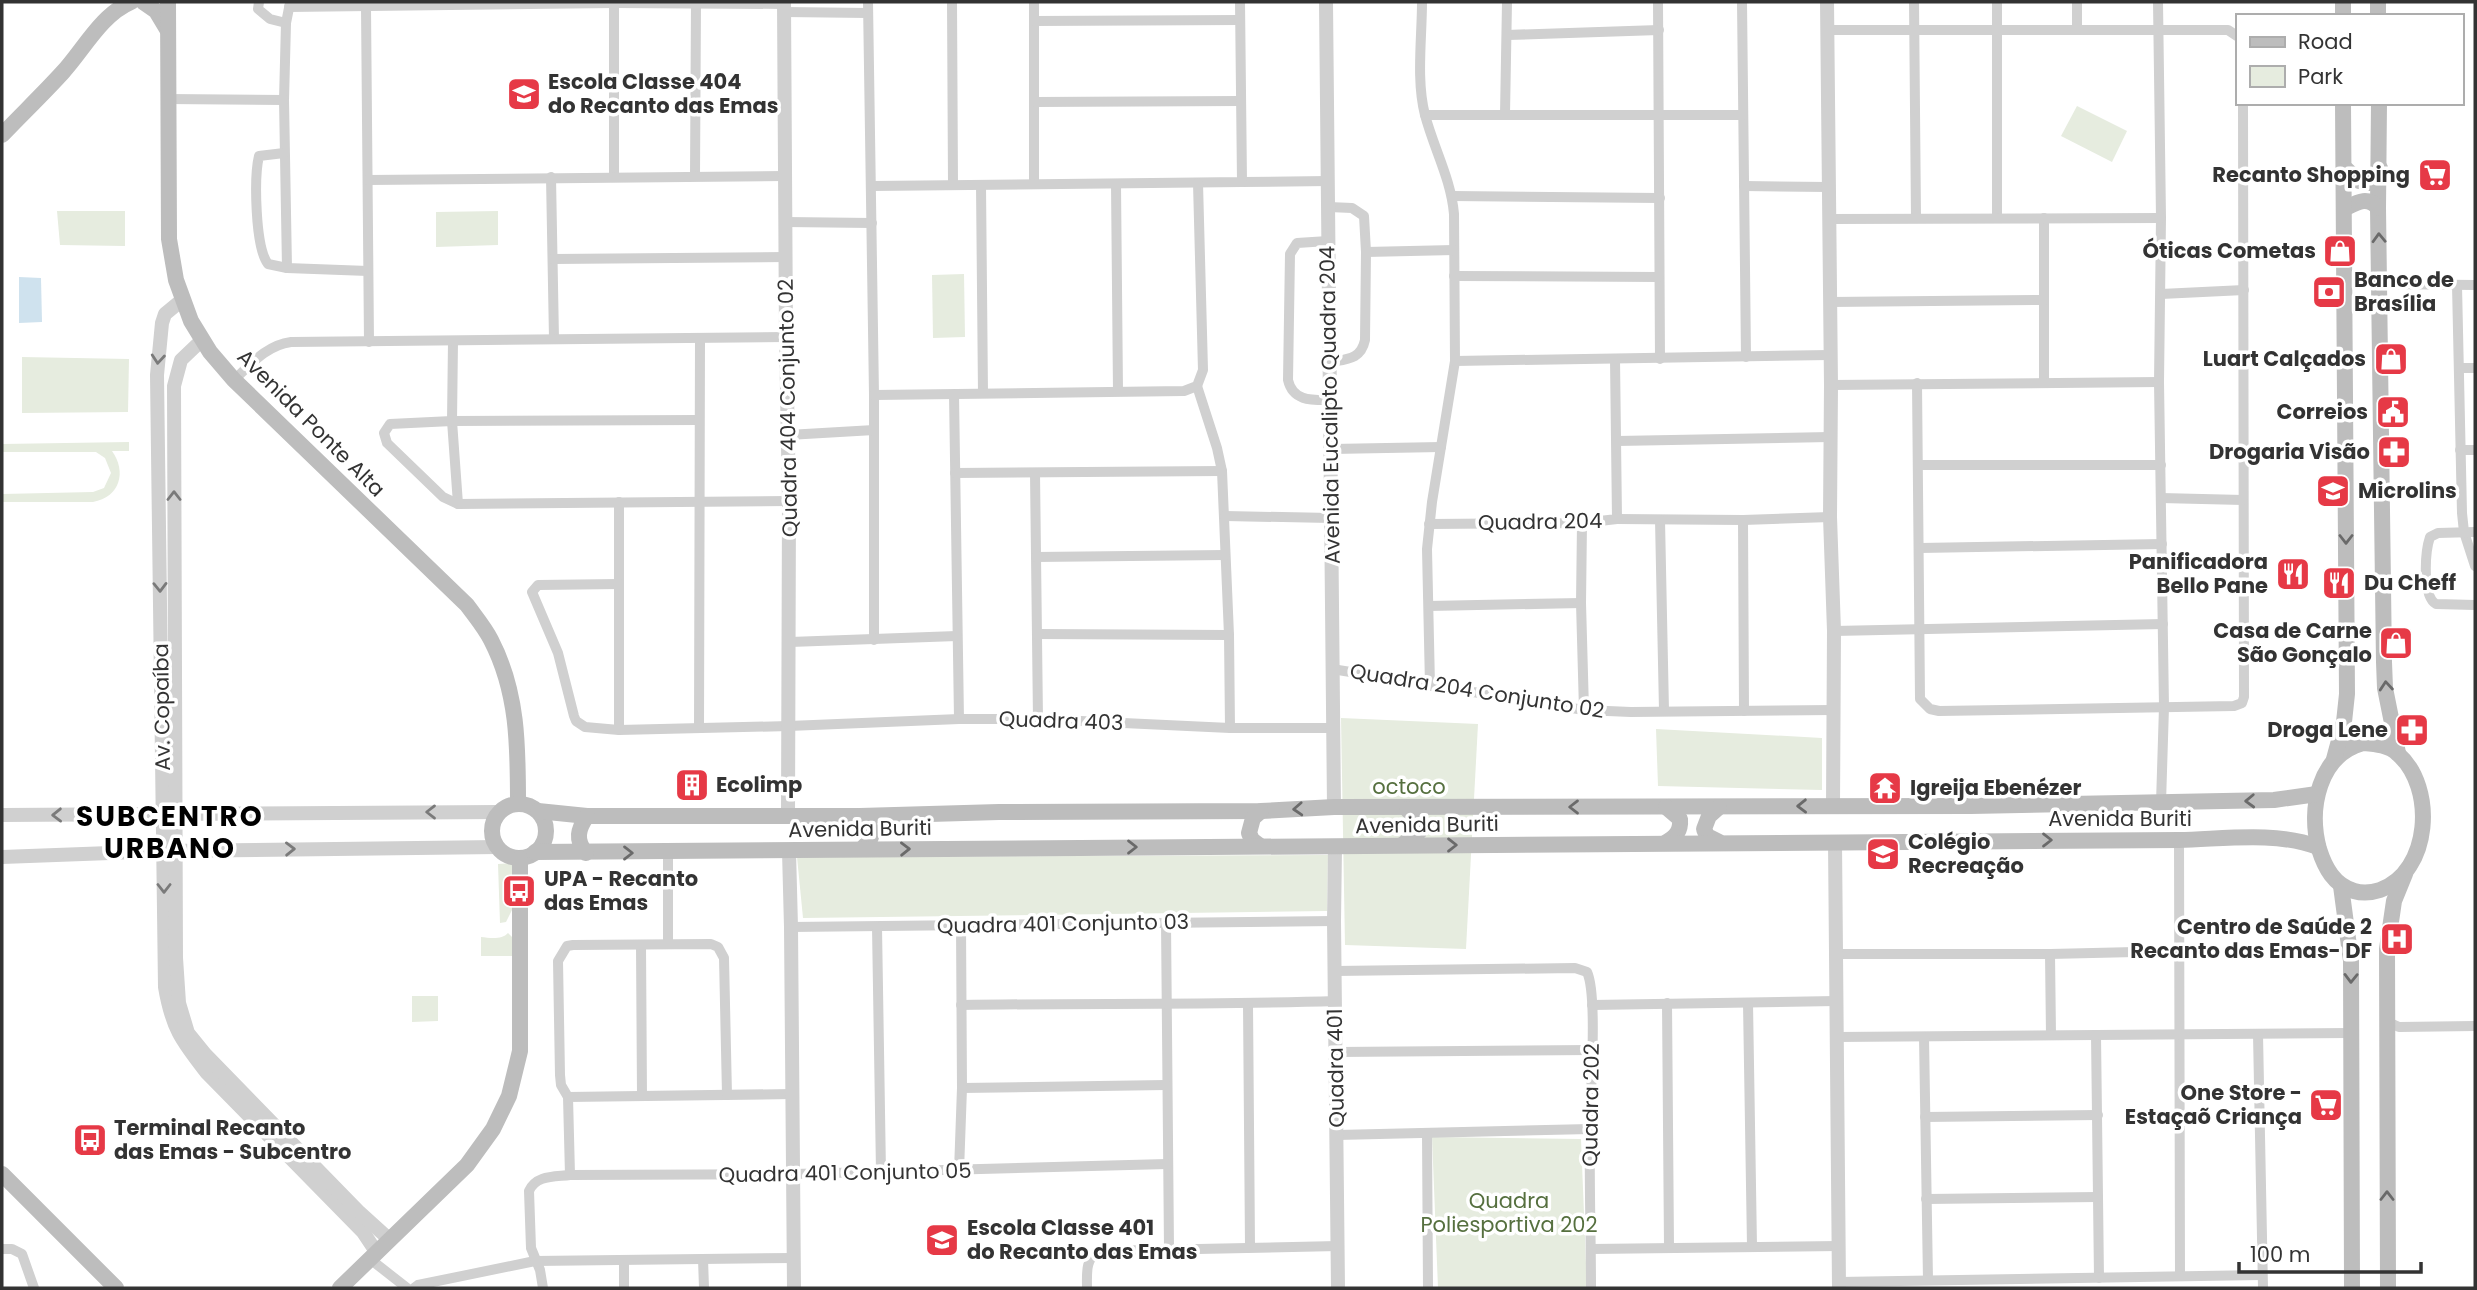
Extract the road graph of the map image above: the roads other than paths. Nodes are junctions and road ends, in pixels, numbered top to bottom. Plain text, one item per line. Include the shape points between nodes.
1 (110, 2) edge
2 (131, 2) edge
3 (144, 2) edge
4 (168, 2) edge
5 (259, 2) edge
6 (952, 2) edge
7 (1034, 2) edge
8 (1240, 2) edge
9 (1326, 2) edge
10 (1422, 2) edge
11 (1507, 2) edge
12 (1658, 2) edge
13 (1742, 2) edge
14 (1827, 2) edge
15 (1914, 2) edge
16 (1997, 2) edge
17 (2077, 2) edge
18 (2158, 2) edge
19 (533, 3) edge
20 (614, 3) edge
21 (696, 3) edge
22 (289, 4) edge
23 (784, 6) edge
24 (366, 7) junction
25 (868, 7) edge
26 (1240, 20) junction
27 (1034, 21) junction
28 (286, 23) junction
29 (99, 27) junction
30 (2077, 28) junction
31 (1997, 29) junction
32 (2158, 29) junction
33 (1659, 30) junction
34 (1827, 30) junction
35 (1914, 30) junction
36 (169, 34) junction
37 (1507, 35) junction
38 (2236, 35) edge
39 (167, 99) junction
40 (284, 100) junction
41 (1241, 101) junction
42 (1035, 102) junction
43 (2243, 105) edge
44 (2343, 105) edge
45 (2379, 105) edge
46 (1505, 114) junction
47 (1659, 114) junction
48 (1425, 115) junction
49 (1742, 115) junction
50 (2, 135) edge
51 (284, 153) junction
52 (2345, 168) junction
53 (2380, 168) junction
54 (614, 176) junction
55 (695, 176) junction
56 (785, 176) junction
57 (551, 177) junction
58 (368, 180) junction
59 (1328, 181) junction
60 (1242, 182) junction
61 (1198, 183) junction
62 (1034, 184) junction
63 (1116, 184) junction
64 (953, 185) junction
65 (981, 185) junction
66 (872, 186) junction
67 (1744, 186) junction
68 (1828, 187) junction
69 (1452, 195) junction
70 (1660, 198) junction
71 (1329, 207) junction
72 (2378, 208) junction
73 (2343, 209) junction
74 (1997, 217) junction
75 (1916, 218) junction
76 (2044, 218) junction
77 (2161, 218) junction
78 (1829, 219) junction
79 (786, 222) junction
80 (872, 223) junction
81 (1328, 242) junction
82 (1454, 250) junction
83 (1366, 252) junction
84 (786, 257) junction
85 (553, 258) junction
86 (287, 268) junction
87 (368, 271) junction
88 (1454, 276) junction
89 (1659, 277) junction
90 (2381, 284) junction
91 (2457, 285) junction
92 (2475, 285) edge
93 (2244, 290) junction
94 (2161, 294) junction
95 (182, 300) junction
96 (2044, 300) junction
97 (1830, 302) junction
98 (786, 337) junction
99 (700, 338) junction
100 (554, 339) junction
101 (202, 340) junction
102 (453, 341) junction
103 (369, 342) junction
104 (1830, 355) junction
105 (1746, 357) junction
106 (1615, 359) junction
107 (1660, 359) junction
108 (1455, 361) junction
109 (1331, 362) junction
110 (2459, 368) junction
111 (2475, 368) edge
112 (234, 380) junction
113 (2159, 382) junction
114 (1917, 383) junction
115 (2044, 383) junction
116 (1831, 385) junction
117 (1197, 386) junction
118 (1118, 391) junction
119 (983, 393) junction
120 (954, 394) junction
121 (874, 395) junction
122 (1331, 400) junction
123 (699, 420) junction
124 (452, 421) junction
125 (874, 430) junction
126 (788, 435) junction
127 (1830, 437) junction
128 (1617, 441) junction
129 (1441, 447) junction
130 (1332, 449) junction
131 (2460, 450) junction
132 (2475, 450) edge
133 (1919, 465) junction
134 (2161, 465) junction
135 (1222, 471) junction
136 (955, 473) junction
137 (1035, 473) junction
138 (2161, 498) junction
139 (2243, 500) junction
140 (699, 501) junction
141 (789, 501) junction
142 (619, 502) junction
143 (458, 504) junction
144 (1225, 516) junction
145 (1830, 517) junction
146 (1331, 518) junction
147 (1617, 519) junction
148 (1660, 520) junction
149 (1743, 520) junction
150 (1581, 523) junction
151 (1429, 524) junction
152 (2469, 532) edge
153 (2162, 544) junction
154 (1920, 548) junction
155 (1225, 555) junction
156 (1036, 557) junction
157 (2475, 566) edge
158 (619, 584) junction
159 (1581, 603) junction
160 (2475, 605) edge
161 (1429, 606) junction
162 (2163, 624) junction
163 (1920, 628) junction
164 (1834, 631) junction
165 (1037, 634) junction
166 (1229, 635) junction
167 (957, 636) junction
168 (874, 640) junction
169 (790, 642) junction
170 (1332, 669) junction
171 (1430, 686) junction
172 (2164, 707) junction
173 (1584, 710) junction
174 (1833, 710) junction
175 (1664, 711) junction
176 (1744, 711) junction
177 (959, 719) junction
178 (1038, 719) junction
179 (789, 726) junction
180 (699, 728) junction
181 (1230, 728) junction
182 (1332, 729) junction
183 (619, 730) junction
184 (2398, 753) junction
185 (2334, 759) junction
186 (2317, 794) junction
187 (517, 803) junction
188 (2161, 803) junction
189 (1833, 806) junction
190 (1334, 807) junction
191 (1665, 807) junction
192 (1719, 807) junction
193 (1407, 809) junction
194 (538, 811) junction
195 (1261, 811) junction
196 (499, 812) junction
197 (170, 813) junction
198 (2, 815) edge
199 (788, 815) junction
200 (587, 816) junction
201 (860, 816) junction
202 (2179, 840) junction
203 (1719, 842) junction
204 (1835, 842) junction
205 (1665, 844) junction
206 (1402, 845) junction
207 (1260, 846) junction
208 (1335, 847) junction
209 (2318, 847) junction
210 (498, 848) junction
211 (862, 849) junction
212 (170, 850) junction
213 (789, 851) junction
214 (586, 853) junction
215 (668, 853) junction
216 (528, 855) junction
217 (2, 857) edge
218 (2405, 874) junction
219 (2341, 886) junction
220 (1334, 920) junction
221 (1166, 922) junction
222 (961, 925) junction
223 (791, 927) junction
224 (877, 927) junction
225 (641, 944) junction
226 (668, 944) junction
227 (2178, 951) junction
228 (1835, 954) junction
229 (2050, 954) junction
230 (1335, 971) junction
231 (1336, 1001) junction
232 (1836, 1001) junction
233 (1166, 1002) junction
234 (1667, 1003) junction
235 (1748, 1003) junction
236 (1248, 1004) junction
237 (961, 1005) junction
238 (1592, 1005) junction
239 (2475, 1026) edge
240 (2392, 1027) junction
241 (2349, 1033) junction
242 (2178, 1034) junction
243 (2258, 1034) junction
244 (2051, 1035) junction
245 (2096, 1035) junction
246 (1838, 1037) junction
247 (1924, 1037) junction
248 (1591, 1050) junction
249 (1337, 1052) junction
250 (1166, 1085) junction
251 (962, 1088) junction
252 (792, 1094) junction
253 (727, 1095) junction
254 (642, 1096) junction
255 (568, 1097) junction
256 (2098, 1115) junction
257 (1925, 1117) junction
258 (1590, 1129) junction
259 (1427, 1133) junction
260 (1337, 1135) junction
261 (1167, 1164) junction
262 (959, 1171) junction
263 (881, 1172) junction
264 (2, 1174) edge
265 (794, 1174) junction
266 (570, 1175) junction
267 (2098, 1197) junction
268 (1926, 1199) junction
269 (390, 1240) junction
270 (1250, 1246) junction
271 (1338, 1246) junction
272 (1752, 1246) junction
273 (1839, 1246) junction
274 (1669, 1247) junction
275 (1169, 1248) junction
276 (2, 1249) edge
277 (1591, 1250) junction
278 (373, 1256) junction
279 (794, 1258) junction
280 (703, 1259) junction
281 (536, 1261) junction
282 (624, 1261) junction
283 (2262, 1275) junction
284 (2180, 1276) junction
285 (2099, 1278) junction
286 (1928, 1280) junction
287 (2054, 1283) edge
288 (1839, 1285) edge
289 (34, 1288) edge
290 (116, 1288) edge
291 (340, 1288) edge
292 (407, 1288) edge
293 (414, 1288) edge
294 (542, 1288) edge
295 (624, 1288) edge
296 (704, 1288) edge
297 (794, 1288) edge
298 (1087, 1288) edge
299 (1338, 1288) edge
300 (1428, 1288) edge
301 (1591, 1288) edge
302 (2263, 1288) edge
303 (2352, 1288) edge
304 (2388, 1288) edge

1 - 29 main road
2 - 29 main road
3 - 36 main road via 156,11
4 - 36 main road, Avenida Ponte Alta
5 - 28 street via 258,9 265,17
6 - 64 street
7 - 27 street
8 - 26 street
9 - 59 street, Avenida Eucalipto Quadra 204
10 - 48 street
11 - 37 street
12 - 33 street
13 - 49 street
14 - 34 street
15 - 35 street
16 - 31 street
17 - 30 street
18 - 32 street
19 - 20 street
19 - 24 street
20 - 21 street
20 - 54 street
21 - 23 street
21 - 55 street
22 - 24 street
22 - 28 street
23 - 25 street
23 - 56 street, Quadra 404 Conjunto 02
24 - 58 street
25 - 66 street
26 - 27 street
26 - 41 street
27 - 42 street
28 - 40 street
29 - 50 main road
30 - 31 street
30 - 32 street
31 - 35 street
31 - 74 street
32 - 38 street via 2228,30
32 - 77 street
33 - 37 street
33 - 47 street
34 - 35 street
34 - 68 street
35 - 75 street
36 - 39 main road, Avenida Ponte Alta
37 - 46 street
39 - 40 street
39 - 95 main road, Avenida Ponte Alta via 169,239
40 - 51 street
41 - 42 street
41 - 60 street
42 - 62 street
43 - 93 street
44 - 52 main road
45 - 53 main road
46 - 47 street
46 - 48 street
47 - 49 street
47 - 70 street
48 - 69 street
49 - 67 street
51 - 86 street
51 - 86 street via 259,156 258,222 264,258 268,264
52 - 53 main road via 2368,183
52 - 73 main road
53 - 72 main road
54 - 55 street
54 - 57 street
55 - 56 street
56 - 79 street, Quadra 404 Conjunto 02
57 - 58 street
57 - 85 street
58 - 87 street
59 - 60 street
59 - 71 street, Avenida Eucalipto Quadra 204
60 - 61 street
61 - 63 street
61 - 117 street via 1203,377
62 - 63 street
62 - 65 street
63 - 118 street
64 - 65 street
64 - 66 street
65 - 119 street
66 - 80 street
67 - 68 street
67 - 105 street
68 - 78 street
69 - 70 street
69 - 82 street
70 - 89 street
71 - 81 street, Avenida Eucalipto Quadra 204
71 - 83 street via 1352,208 1364,216
72 - 73 main road via 2367,200
90 -> 72 main road
73 -> 185 main road via 2347,694
74 - 75 street
74 - 76 street
75 - 78 street
76 - 77 street
76 - 96 street
77 - 94 street
78 - 97 street
79 - 80 street
79 - 84 street, Quadra 404 Conjunto 02
80 - 121 street
81 - 109 street, Avenida Eucalipto Quadra 204
81 - 122 street via 1297,243 1290,254 1288,380 1299,397
82 - 83 street
82 - 88 street
83 - 109 street via 1363,350 1353,358
84 - 85 street
84 - 98 street, Quadra 404 Conjunto 02
85 - 100 street
86 - 87 street
87 - 103 street
88 - 89 street
88 - 108 street
89 - 107 street
90 - 91 street
184 -> 90 main road via 2385,688
91 - 92 street
91 - 110 street
93 - 94 street
93 - 139 street
94 - 113 street
95 - 101 main road, Avenida Ponte Alta
95 -> 197 street, Av. Copaíba via 165,314 157,375
96 - 97 street
96 - 115 street
97 - 104 street
98 - 99 street
98 - 126 street, Quadra 404 Conjunto 02
99 - 100 street
99 - 123 street
100 - 102 street
101 - 112 main road, Avenida Ponte Alta
197 -> 101 street, Av. Copaíba via 174,386 181,360
102 - 103 street
102 - 124 street
103 - 112 street via 280,344 265,351
104 - 105 street
104 - 116 street
105 - 107 street
106 - 107 street
106 - 108 street
106 - 128 street, Quadra 204
108 - 129 street
109 - 122 street, Avenida Eucalipto Quadra 204
110 - 111 street
110 - 131 street
112 - 187 main road, Avenida Ponte Alta via 467,605 490,637 515,708
113 - 115 street
113 - 134 street
114 - 115 street
114 - 116 street
114 - 133 street
116 - 127 street
117 - 118 street via 1184,391
117 - 135 street
118 - 119 street
119 - 120 street
120 - 121 street
120 - 136 street
121 - 125 street
122 - 130 street, Avenida Eucalipto Quadra 204
123 - 124 street
123 - 140 street
124 - 143 street
124 - 143 street via 390,424 384,433 387,443 443,498
125 - 126 street
125 - 168 street
126 - 141 street, Quadra 404 Conjunto 02
127 - 128 street
127 - 145 street
128 - 147 street, Quadra 204
129 - 130 street
129 - 151 street
130 - 146 street, Avenida Eucalipto Quadra 204
131 - 132 street
131 - 152 street
133 - 134 street
133 - 154 street
134 - 138 street
135 - 137 street
135 - 144 street
136 - 137 street
136 - 167 street
137 - 156 street
138 - 139 street
138 - 153 street
139 - 172 street via 2242,703
140 - 141 street
140 - 142 street
140 - 180 street
141 - 169 street, Quadra 404 Conjunto 02
142 - 143 street
142 - 158 street
144 - 146 street
144 - 155 street
145 - 149 street
145 - 164 street
146 - 170 street, Avenida Eucalipto Quadra 204
147 - 148 street
147 - 150 street, Quadra 204
148 - 149 street
148 - 175 street
149 - 176 street
150 - 151 street, Quadra 204
150 - 159 street
151 - 161 street
152 - 157 street
152 - 160 street via 2430,537 2426,593 2436,604
153 - 154 street
153 - 162 street
154 - 163 street
155 - 156 street
155 - 166 street
156 - 165 street
158 - 183 street
158 - 183 street, Quadra 403 via 538,585 532,592 558,653 576,721 585,727
159 - 161 street
159 - 173 street
161 - 171 street
162 - 163 street
162 - 172 street
163 - 164 street
163 - 172 street via 1920,699 1930,709
164 - 174 street
165 - 166 street
165 - 178 street
166 - 181 street
167 - 168 street
167 - 177 street
168 - 169 street
169 - 179 street, Quadra 404 Conjunto 02
170 - 171 street, Quadra 204 Conjunto 02
170 - 182 street, Avenida Eucalipto Quadra 204
171 - 173 street, Quadra 204 Conjunto 02
172 - 188 street
173 - 175 street, Quadra 204 Conjunto 02
174 - 176 street, Quadra 204 Conjunto 02
174 - 189 street
175 - 176 street, Quadra 204 Conjunto 02
177 - 178 street, Quadra 403
177 - 179 street, Quadra 403
178 - 181 street, Quadra 403
179 - 180 street, Quadra 403
179 - 199 street, Quadra 404 Conjunto 02
180 - 183 street, Quadra 403
181 - 182 street, Quadra 403
182 - 190 street, Avenida Eucalipto Quadra 204
184 - 185 main road via 2363,743 2350,746
184 - 218 main road via 2419,789 2423,819 2414,861
185 - 186 main road
186 -> 188 main road, Avenida Buriti via 2274,800
186 - 209 main road
187 - 194 main road, Avenida Buriti
187 - 196 main road
188 - 189 main road, Avenida Buriti
189 -> 192 main road, Avenida Buriti
190 - 193 main road, Avenida Buriti
190 -> 195 main road, Avenida Buriti
191 - 192 main road, Avenida Buriti
191 -> 193 main road, Avenida Buriti
191 - 205 main road via 1681,825
192 - 203 main road via 1704,829
193 - 206 main road via 1420,823 1419,832
194 - 200 main road, Avenida Buriti
194 - 216 main road via 547,831
195 - 201 main road, Avenida Buriti
195 - 207 main road via 1253,818 1249,833
196 -> 197 street
196 - 210 main road via 492,825
197 -> 198 street
197 - 212 street, Av. Copaíba
199 - 200 main road, Avenida Buriti
199 - 201 main road, Avenida Buriti
200 - 214 main road via 578,834
201 - 211 main road via 873,833
204 -> 202 main road, Avenida Buriti
202 - 209 main road, Avenida Buriti via 2285,837
202 - 227 street
203 - 204 main road, Avenida Buriti
203 - 205 main road, Avenida Buriti
204 - 228 street
206 -> 205 main road, Avenida Buriti
206 - 208 main road, Avenida Buriti
207 - 208 main road, Avenida Buriti
211 -> 207 main road, Avenida Buriti
208 - 220 street, Quadra 401
209 - 219 main road via 2326,869
212 -> 210 street, Avenida Buriti
210 - 216 main road, Avenida Buriti via 508,856
211 - 213 main road, Avenida Buriti
212 - 217 street, Avenida Buriti
212 - 269 street, Av. Copaíba via 179,1003 188,1033
212 -> 278 street, Av. Copaíba via 164,987 173,1025 205,1072 363,1231
213 - 215 main road, Avenida Buriti
213 - 223 street
214 -> 215 main road, Avenida Buriti
214 - 216 main road, Avenida Buriti
215 - 226 street
216 - 269 main road via 520,1051 509,1096 477,1153
218 - 219 main road via 2389,887 2371,893
218 - 240 main road via 2394,901 2387,949
219 -> 241 main road via 2351,961
220 - 221 street, Quadra 401 Conjunto 03
220 - 230 street, Quadra 401
221 - 222 street, Quadra 401 Conjunto 03
221 - 233 street
222 - 224 street, Quadra 401 Conjunto 03
222 - 237 street
223 - 224 street, Quadra 401 Conjunto 03
223 - 252 street
224 - 263 street
225 - 226 street
225 - 254 street
225 - 255 street via 573,944 561,953 560,1075
226 - 253 street via 711,944 723,952
227 - 229 street
227 - 242 street
228 - 229 street
228 - 232 street
229 - 244 street
230 - 231 street, Quadra 401
230 - 238 street, Quadra 202 via 1581,968 1590,978
231 - 236 street
231 - 249 street, Quadra 401
232 - 235 street
232 - 246 street
233 - 236 street
233 - 237 street
233 - 250 street
234 - 235 street
234 - 238 street
234 - 274 street
235 - 272 street
236 - 270 street
237 - 251 street
238 - 248 street, Quadra 202
239 - 240 street
304 -> 240 main road
241 - 243 street
241 - 303 main road
242 - 243 street
242 - 245 street
242 - 284 street
243 - 283 street
244 - 245 street
244 - 247 street
245 - 256 street
246 - 247 street
246 - 273 street
247 - 257 street
248 - 249 street
248 - 258 street, Quadra 202
249 - 260 street, Quadra 401
250 - 251 street
250 - 261 street
251 - 262 street
252 - 253 street
252 - 265 street
253 - 254 street
254 - 255 street
255 - 266 street
256 - 257 street
256 - 267 street
257 - 268 street
258 - 259 street
258 - 277 street, Quadra 202
259 - 260 street
259 - 300 street
260 - 271 street, Quadra 401
261 - 262 street, Quadra 401 Conjunto 05
261 - 275 street
262 - 263 street, Quadra 401 Conjunto 05
263 - 265 street, Quadra 401 Conjunto 05
264 - 290 main road
265 - 266 street, Quadra 401 Conjunto 05
265 - 279 street
266 - 281 street, Quadra 401 Conjunto 05 via 537,1180 529,1191 529,1231
267 - 268 street
267 - 285 street
268 - 286 street
269 - 278 main road
270 - 271 street
270 - 275 street
271 - 299 street, Quadra 401
272 - 273 street
272 - 274 street
273 - 288 street
274 - 277 street
275 - 298 street via 1098,1251 1087,1264
276 - 289 street via 22,1254
277 - 301 street, Quadra 202
278 - 291 main road
278 - 292 street
279 - 280 street
279 - 297 street
280 - 282 street
280 - 296 street
281 - 282 street
281 - 293 street
281 - 294 street
282 - 295 street
283 - 284 street
283 - 302 street
284 - 285 street
285 - 287 street
286 - 287 street
286 - 288 street

